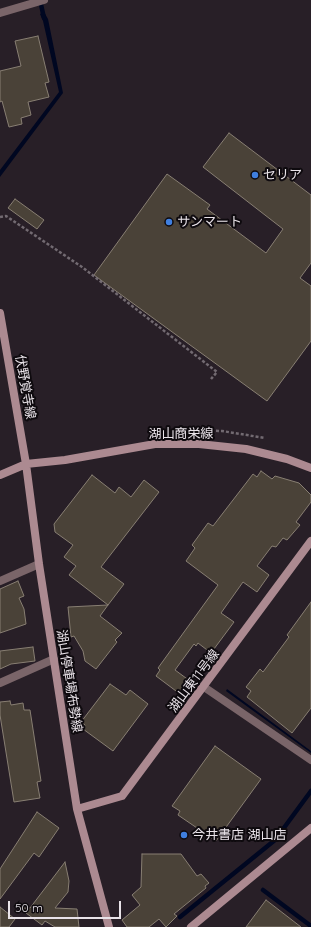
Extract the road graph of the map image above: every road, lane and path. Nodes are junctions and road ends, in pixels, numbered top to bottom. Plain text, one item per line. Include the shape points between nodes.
1 (44, 0) edge
2 (0, 14) edge
3 (0, 217) edge
4 (0, 314) edge
5 (211, 379) dead end
6 (186, 430) dead end
7 (265, 438) dead end
8 (26, 464) junction
9 (311, 468) edge
10 (0, 475) edge
11 (311, 541) edge
12 (39, 564) junction
13 (0, 581) edge
14 (54, 659) junction
15 (0, 683) edge
16 (204, 687) junction
17 (311, 760) edge
18 (77, 809) junction
19 (311, 828) edge
20 (109, 927) edge
21 (191, 927) edge

1 - 2 street
3 - 5 path via 6,216 82,267 217,372
4 - 8 street, 伏野覚寺線
6 - 7 path via 222,431
8 - 9 street, 湖山商栄線 via 65,460 155,444 199,444 246,449
8 - 10 street
8 - 12 street, 湖山停車場布勢線
11 - 16 street, 湖山東11号線
12 - 13 street
12 - 14 street, 湖山停車場布勢線
14 - 15 street
14 - 18 street, 湖山停車場布勢線
16 - 17 street
16 - 18 street, 湖山東11号線 via 122,796
18 - 20 street, 湖山停車場布勢線
19 - 21 street

